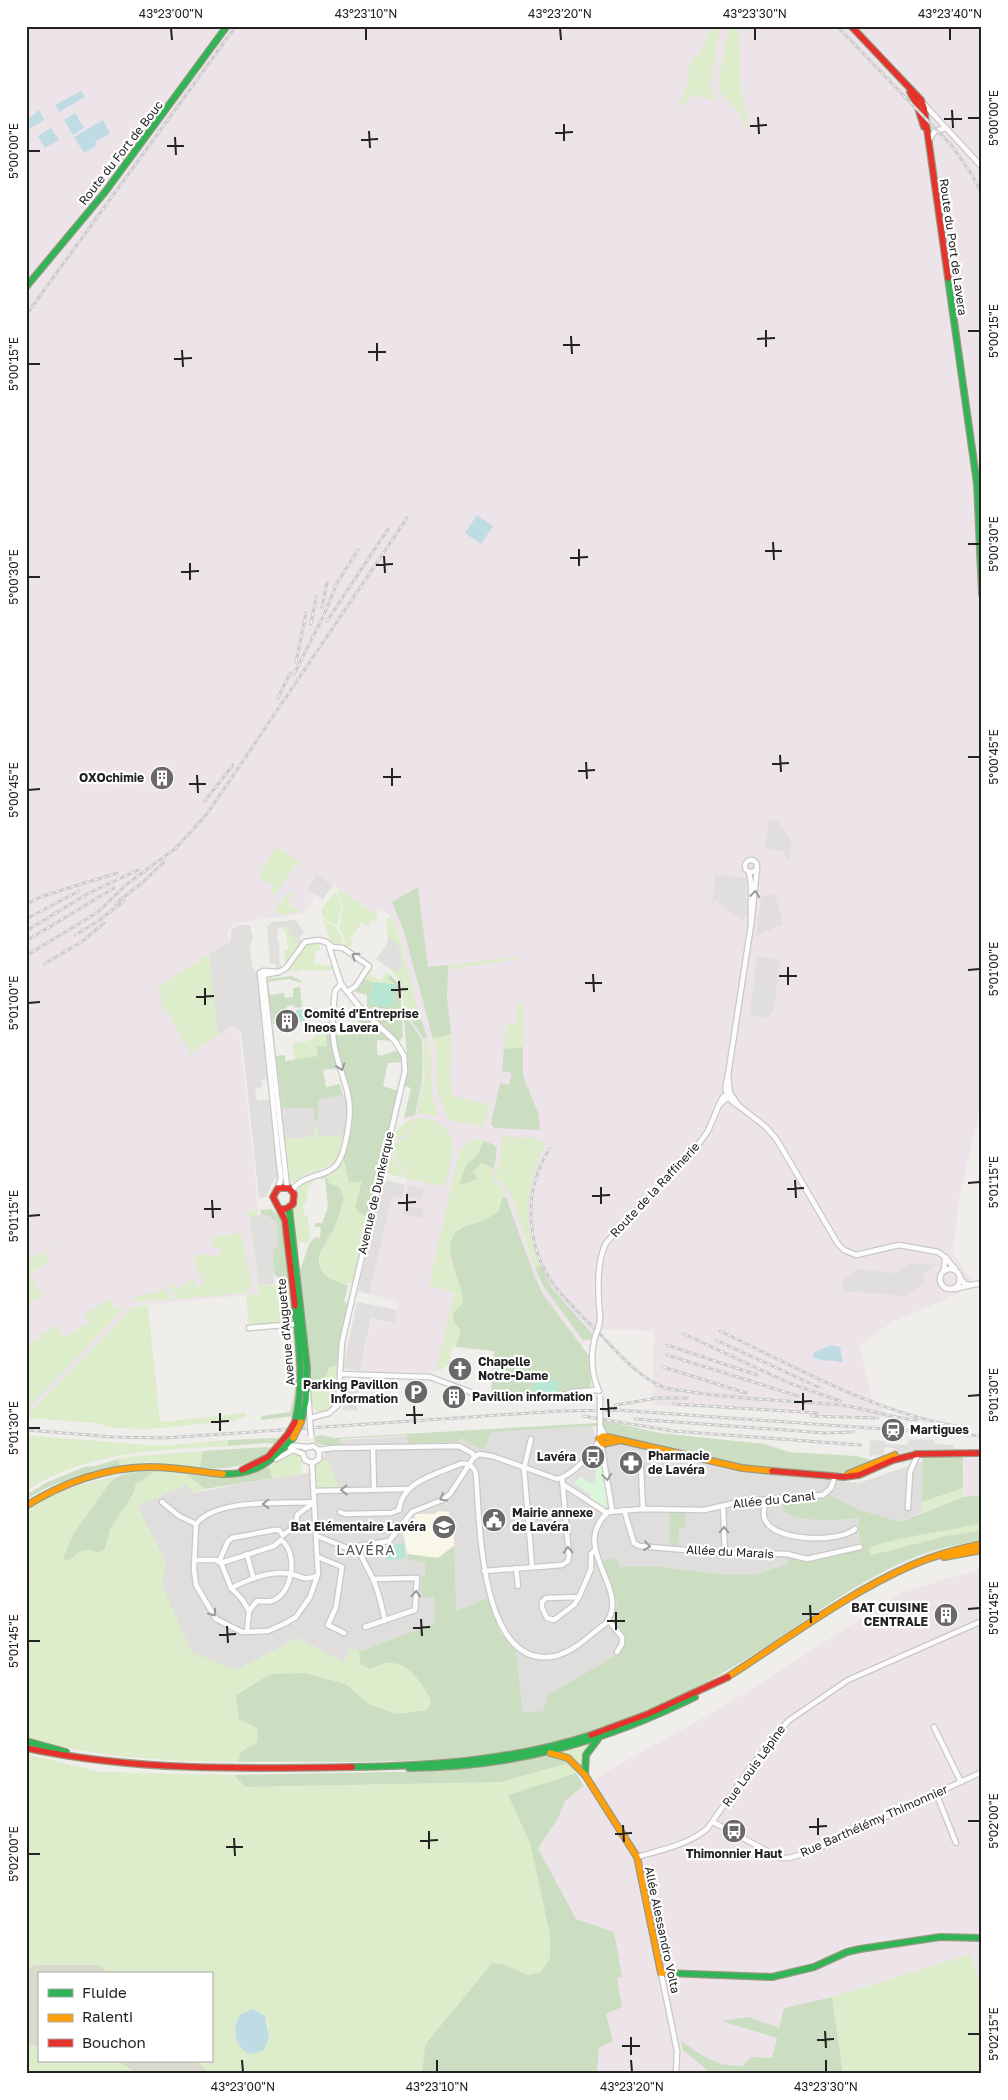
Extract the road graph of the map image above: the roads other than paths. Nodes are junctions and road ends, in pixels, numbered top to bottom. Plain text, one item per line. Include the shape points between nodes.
1 (227, 26) edge
2 (851, 26) edge
3 (906, 86) junction
4 (913, 95) junction
5 (924, 105) junction
6 (946, 128) junction
7 (928, 142) junction
8 (981, 166) edge
9 (26, 287) edge
10 (982, 594) edge
11 (757, 869) junction
12 (749, 872) junction
13 (751, 925) junction
14 (328, 943) junction
15 (340, 948) junction
16 (332, 955) junction
17 (262, 973) junction
18 (341, 984) junction
19 (349, 992) junction
20 (728, 1095) junction
21 (278, 1188) junction
22 (289, 1189) junction
23 (289, 1208) junction
24 (280, 1209) junction
25 (945, 1257) junction
26 (956, 1270) junction
27 (944, 1271) junction
28 (960, 1278) junction
29 (982, 1282) edge
30 (971, 1285) junction
31 (954, 1289) junction
32 (297, 1324) junction
33 (249, 1328) dead end
34 (340, 1374) junction
35 (307, 1389) junction
36 (598, 1390) junction
37 (310, 1409) junction
38 (320, 1415) junction
39 (310, 1420) junction
40 (298, 1422) junction
41 (288, 1439) junction
42 (531, 1439) dead end
43 (602, 1439) junction
44 (309, 1446) junction
45 (373, 1447) junction
46 (295, 1450) junction
47 (319, 1450) junction
48 (982, 1452) edge
49 (303, 1454) junction
50 (918, 1454) junction
51 (473, 1455) junction
52 (271, 1462) junction
53 (312, 1463) junction
54 (469, 1465) junction
55 (524, 1468) junction
56 (641, 1468) dead end
57 (233, 1474) junction
58 (835, 1476) junction
59 (562, 1478) junction
60 (563, 1485) junction
61 (407, 1489) junction
62 (374, 1490) junction
63 (314, 1491) junction
64 (765, 1500) junction
65 (162, 1502) dead end
66 (314, 1502) junction
67 (26, 1506) edge
68 (723, 1507) junction
69 (908, 1508) dead end
70 (643, 1509) junction
71 (399, 1510) junction
72 (612, 1510) junction
73 (624, 1510) junction
74 (340, 1512) dead end
75 (607, 1513) junction
76 (406, 1518) junction
77 (196, 1524) junction
78 (855, 1529) dead end
79 (317, 1536) junction
80 (282, 1538) junction
81 (982, 1544) edge
82 (359, 1546) junction
83 (860, 1547) dead end
84 (595, 1550) junction
85 (982, 1550) edge
86 (725, 1553) junction
87 (247, 1554) junction
88 (318, 1556) junction
89 (195, 1560) junction
90 (925, 1560) junction
91 (220, 1563) junction
92 (532, 1566) junction
93 (516, 1568) junction
94 (484, 1571) junction
95 (290, 1574) junction
96 (317, 1576) junction
97 (253, 1577) junction
98 (373, 1579) junction
99 (518, 1586) dead end
100 (231, 1588) junction
101 (579, 1597) junction
102 (249, 1612) junction
103 (608, 1620) junction
104 (385, 1621) junction
105 (982, 1621) edge
106 (366, 1628) dead end
107 (247, 1632) junction
108 (344, 1633) dead end
109 (618, 1652) dead end
110 (728, 1677) junction
111 (934, 1727) dead end
112 (601, 1737) junction
113 (26, 1741) edge
114 (26, 1748) edge
115 (547, 1752) junction
116 (83, 1757) junction
117 (381, 1767) junction
118 (982, 1772) edge
119 (585, 1775) junction
120 (961, 1782) junction
121 (936, 1794) junction
122 (713, 1822) junction
123 (956, 1843) dead end
124 (636, 1857) junction
125 (982, 1938) edge
126 (661, 1973) junction
127 (676, 2074) edge

1 - 9 main road, Route du Fort de Bouc via 164,115
2 - 3 main road
3 - 4 main road
3 - 5 main road
4 - 5 street
4 - 7 main road
5 - 6 street
5 - 7 main road
6 - 7 street via 935,131
6 - 8 street
7 - 10 main road, Route du Port de Lavera via 977,484
11 - 12 street
11 - 12 street via 756,862 749,860 745,865
13 -> 11 street
12 - 13 street
13 - 20 street via 728,1076
14 - 15 street
14 - 16 street
14 - 17 street via 318,940 305,942 286,968 280,972
15 - 16 street
19 -> 15 street via 369,966
16 - 18 street
17 - 21 street via 279,1163
17 - 22 street
18 - 19 street, Avenue de Dunkerque
18 -> 22 street via 334,991 333,1021 334,1048 346,1081 351,1114 344,1148 337,1164 326,1172 304,1178
19 - 34 street, Avenue de Dunkerque via 398,1046 404,1056 405,1071 342,1342
20 - 25 street via 777,1140 844,1250 860,1255 899,1245 938,1252
20 - 36 street, Route de la Raffinerie via 721,1100 708,1131 695,1149 606,1243 600,1258 601,1320 592,1348 593,1376
21 - 22 main road
21 - 24 main road via 273,1202
22 - 23 main road via 295,1201
23 - 24 main road
23 - 35 main road, Avenue d'Auguette
24 - 32 main road, Avenue d'Auguette via 285,1220
25 - 26 street
25 - 27 street
26 - 27 street
26 - 28 street
27 - 31 street via 940,1280 942,1286
28 - 30 street
28 - 31 street
29 - 30 street
30 - 31 street
32 - 33 street
32 - 40 main road, Avenue d'Auguette via 302,1382
34 - 36 street via 423,1376 486,1398 552,1400 573,1392
34 - 38 street, Avenue de Dunkerque via 338,1405 333,1411
35 - 37 street
35 - 40 main road, Avenue d'Auguette
36 - 43 street, Route de la Raffinerie, bridge
37 - 38 street
37 - 39 street
38 - 39 street, Avenue de Dunkerque
39 - 44 street, bridge
40 - 41 main road, Avenue d'Auguette, bridge
41 - 44 street
41 - 46 street
41 - 52 main road
41 - 57 main road, Avenue d'Auguette via 261,1462
42 - 55 street
43 - 58 main road via 621,1440 742,1468
43 - 59 street
43 -> 72 street, Route de la Raffinerie
44 - 47 street
44 - 49 street
45 - 47 street
45 - 51 street via 459,1446
45 - 62 street
46 - 49 street
46 - 52 street
47 - 53 street via 319,1459
48 - 50 main road
49 - 53 street via 305,1460
50 - 58 main road via 893,1460 859,1475
50 - 69 street via 910,1472
51 - 54 street
51 - 55 street via 476,1451
52 - 57 main road via 253,1471
53 - 63 street
54 - 61 street via 460,1464
54 -> 76 street via 450,1494
54 - 94 street via 476,1471
55 - 59 street via 549,1478
55 - 92 street
56 - 70 street
57 - 67 main road via 138,1468 66,1485
58 - 64 street, Allée du Canal via 834,1483 823,1495
59 - 60 street
60 - 75 street
92 -> 60 street via 564,1564 569,1558
61 - 62 street
61 - 71 street
62 -> 63 street
63 - 66 street
64 - 68 street, Allée du Canal
64 - 78 street via 764,1518 770,1527 778,1531 819,1539 848,1534
65 - 77 street via 179,1516
66 -> 77 street via 239,1505 210,1512
66 - 79 street
66 - 80 street via 297,1515 296,1526
68 - 70 street, Allée du Canal via 704,1510
86 -> 68 street
70 - 73 street, Allée du Canal
71 - 74 street via 391,1513
71 - 76 street
72 - 73 street, Allée du Canal
72 - 75 street
73 -> 86 street, Allée du Marais via 634,1543 640,1546
75 - 84 street via 597,1529
76 - 82 street via 389,1541
77 - 89 street
79 - 82 street via 347,1548
79 - 88 street
80 - 87 street via 274,1546
80 - 91 street via 279,1530 232,1538
80 - 95 street via 291,1556
81 - 90 main road
82 - 98 street
83 - 86 street, Allée du Marais via 810,1559 791,1554
84 - 101 street
84 - 103 street via 614,1598
85 - 90 main road
87 - 91 street
87 - 97 street
88 - 96 street
88 - 108 street via 342,1567 336,1607 328,1625
89 - 91 street via 216,1560
89 -> 107 street via 196,1585 216,1619
90 - 110 main road via 867,1588
91 - 100 street
92 - 93 street
93 - 94 street
93 - 99 street
94 - 103 street via 504,1633 530,1654 552,1656 566,1652
95 - 96 street via 306,1579
95 - 97 street
95 - 102 street via 283,1593 277,1599 257,1601
96 - 107 street via 310,1597 296,1617 268,1631
97 - 100 street
98 - 104 street
104 -> 98 street via 415,1610 417,1578
100 - 102 street
101 - 101 street via 546,1598 542,1602 546,1618 554,1620 574,1605
102 - 107 street
103 - 109 street via 622,1638
104 - 106 street
105 - 122 street, Rue Louis Lépine via 848,1680 788,1721
110 - 112 main road via 673,1709
110 - 117 main road via 648,1715 562,1743 495,1757
111 - 120 street
112 - 115 main road
112 - 119 main road via 587,1751
113 - 116 main road
114 - 116 main road
115 - 117 main road via 467,1766
115 - 119 main road, Allée Alessandro Volta via 568,1758
116 - 117 main road via 196,1768
118 - 120 street, Rue Barthélémy Thimonnier
119 - 124 main road, Allée Alessandro Volta
120 - 121 street, Rue Barthélémy Thimonnier
121 - 122 street, Rue Barthélémy Thimonnier via 810,1852 789,1858 772,1854
121 - 123 street
122 - 124 street, Rue Louis Lépine via 697,1837
124 - 126 main road, Allée Alessandro Volta
125 - 126 main road via 940,1937 860,1948 814,1967 772,1976
126 - 127 street, Allée Alessandro Volta via 677,2051

